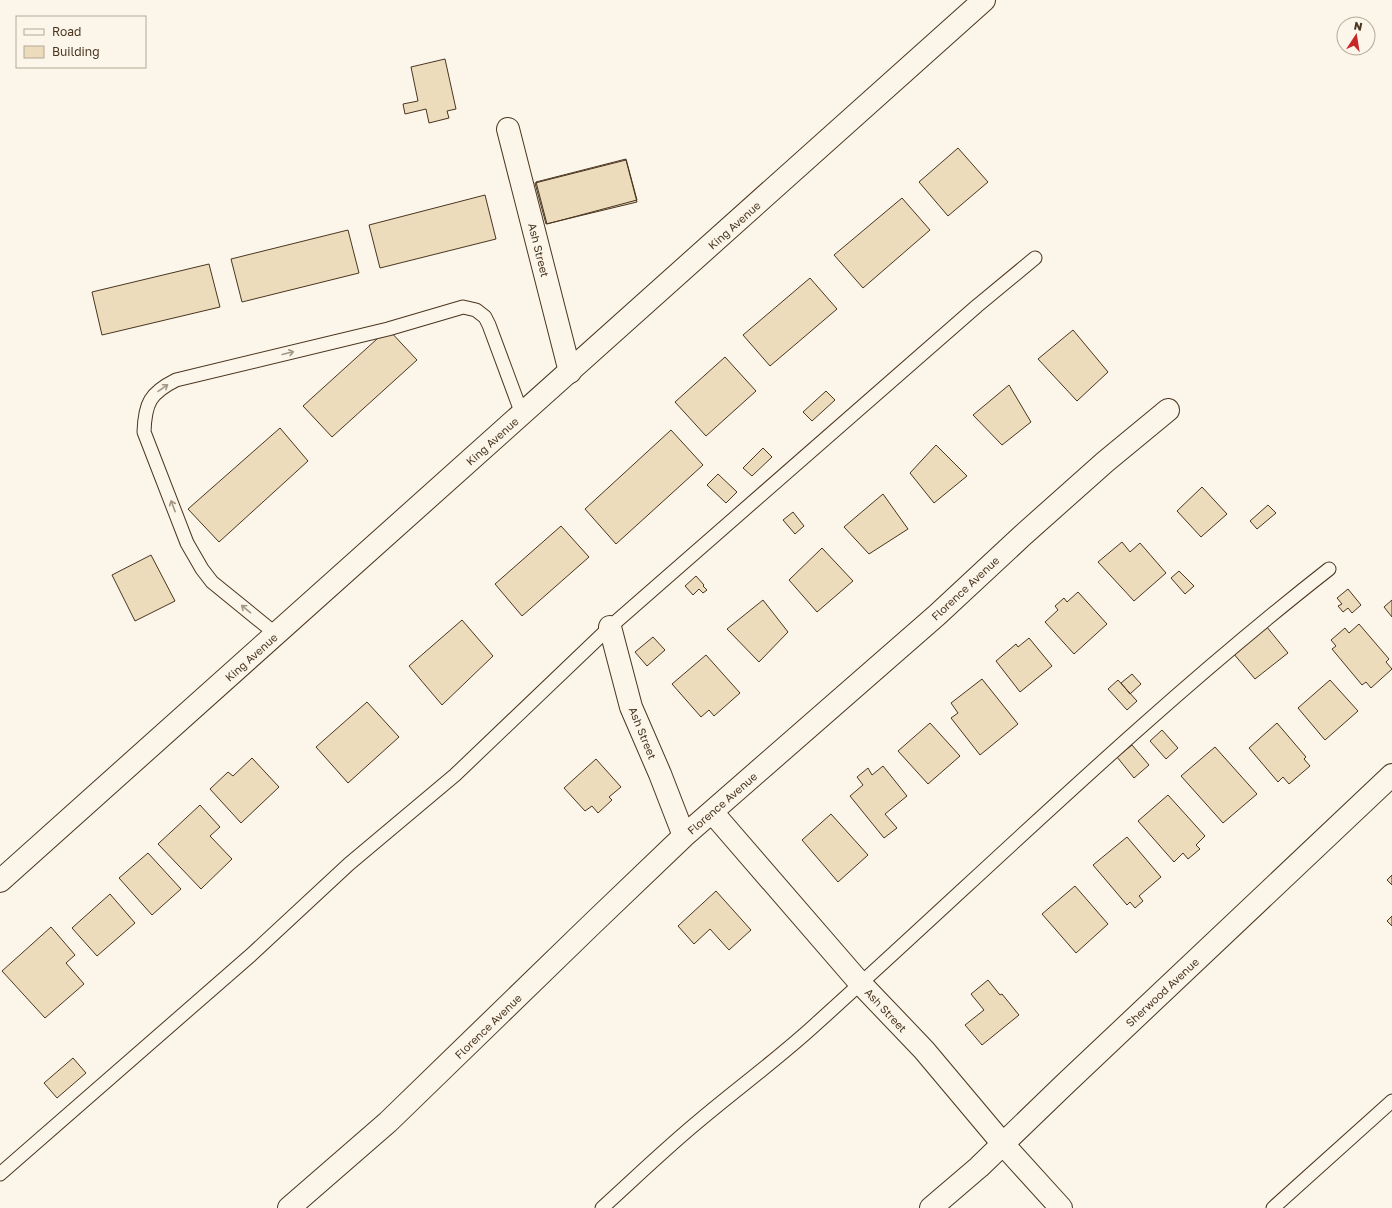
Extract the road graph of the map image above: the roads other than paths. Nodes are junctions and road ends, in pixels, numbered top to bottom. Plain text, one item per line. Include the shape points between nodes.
1 (984, 0) edge
2 (508, 129) dead end
3 (1035, 258) dead end
4 (570, 372) junction
5 (1168, 410) dead end
6 (522, 414) junction
7 (1329, 569) dead end
8 (610, 627) junction
9 (276, 634) junction
10 (1392, 775) edge
11 (712, 812) junction
12 (684, 836) junction
13 (0, 881) edge
14 (860, 983) junction
15 (1392, 1101) edge
16 (1003, 1144) junction
17 (0, 1174) edge
18 (289, 1208) edge
19 (602, 1208) edge
20 (932, 1208) edge
21 (1061, 1208) edge
22 (1273, 1208) edge

1 - 4 street, King Avenue
2 - 4 street, Ash Street
3 - 8 lane
4 - 6 street, King Avenue
5 - 11 street, Florence Avenue via 1029,529 937,615
6 - 9 street, King Avenue
9 -> 6 lane via 212,582 187,543 144,432 145,414 160,388 176,380 388,329 463,307 476,310 489,325
7 - 14 lane via 1136,730
8 - 12 street, Ash Street via 631,707
8 - 17 lane via 455,775 349,864 251,955
9 - 13 street, King Avenue
10 - 16 street, Sherwood Avenue
11 - 12 street, Florence Avenue
11 - 14 street, Ash Street
12 - 18 street, Florence Avenue via 388,1122
14 - 16 street, Ash Street via 924,1050
14 - 19 lane via 814,1026 698,1121
15 - 22 lane
16 - 20 street, Sherwood Avenue
16 - 21 street, Ash Street

